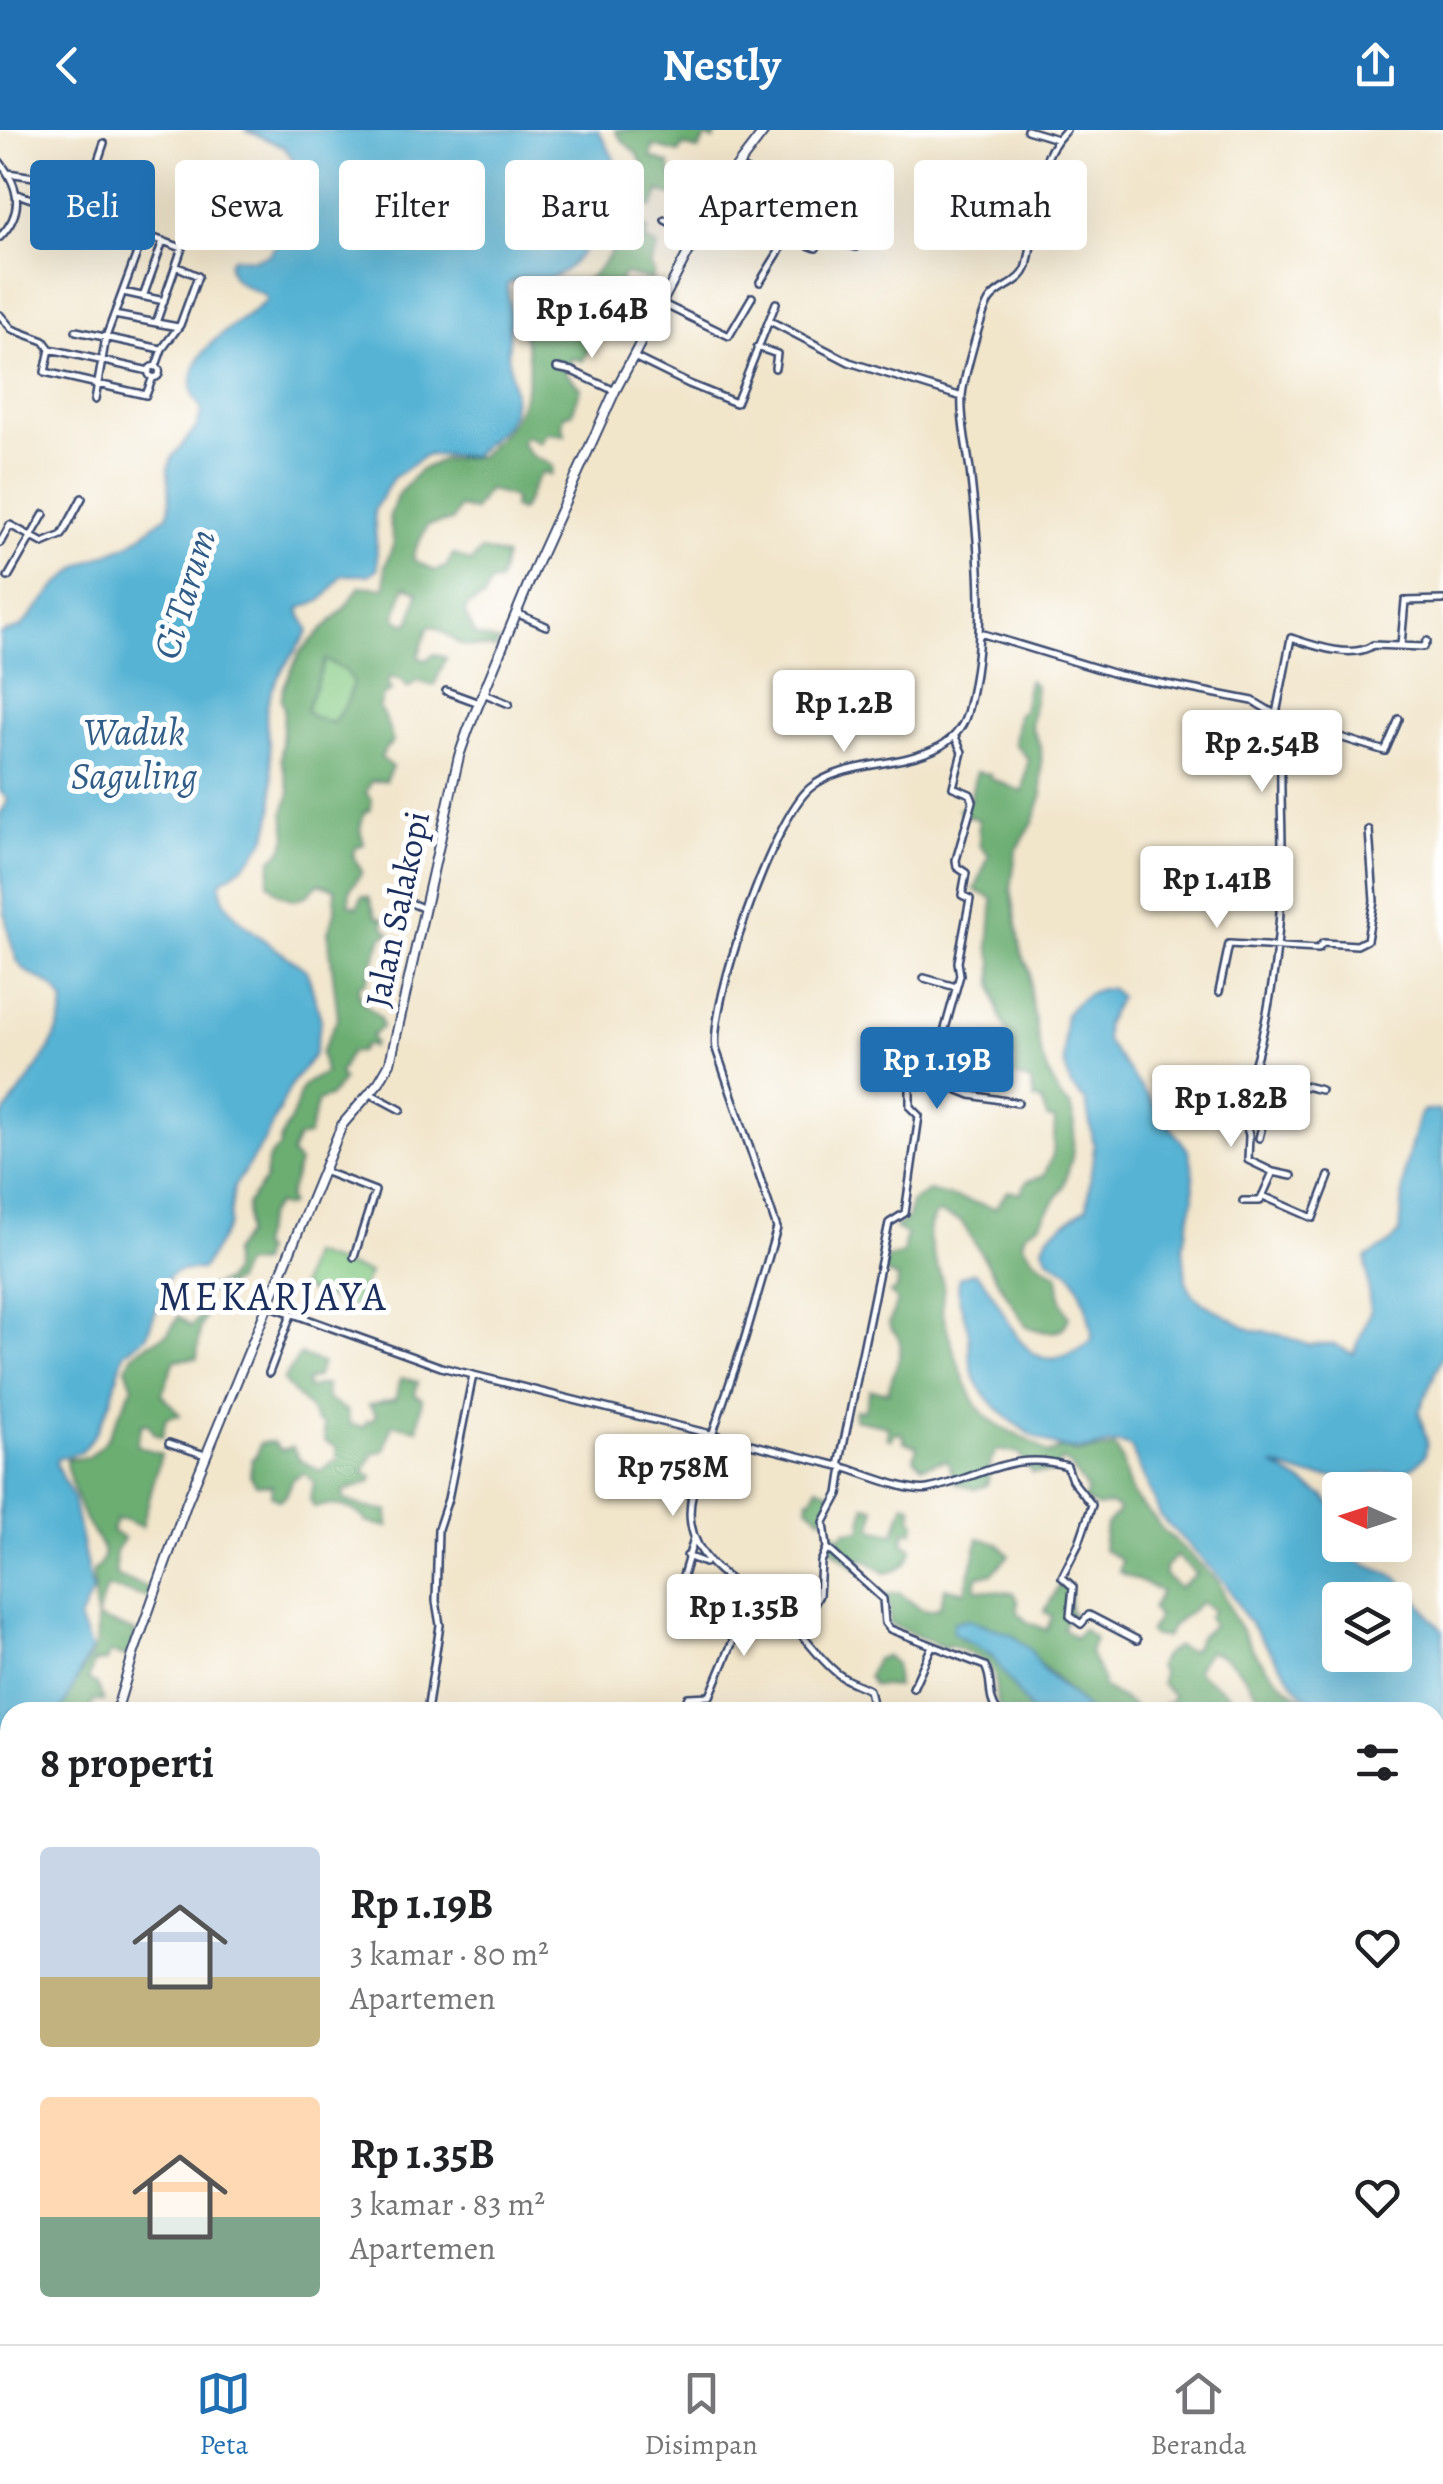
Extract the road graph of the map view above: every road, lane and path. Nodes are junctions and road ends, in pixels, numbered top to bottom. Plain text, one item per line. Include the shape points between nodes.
1 (764, 130) edge
2 (1028, 130) edge
3 (1066, 130) edge
4 (1057, 139) junction
5 (104, 143) dead end
6 (98, 160) edge
7 (741, 160) edge
8 (0, 162) edge
9 (8, 173) junction
10 (30, 176) edge
11 (17, 194) junction
12 (30, 198) edge
13 (0, 237) edge
14 (155, 238) edge
15 (164, 241) junction
16 (138, 250) edge
17 (690, 250) edge
18 (780, 250) edge
19 (176, 266) junction
20 (760, 282) dead end
21 (122, 292) junction
22 (143, 296) junction
23 (752, 297) dead end
24 (164, 301) junction
25 (661, 304) junction
26 (776, 304) dead end
27 (0, 315) edge
28 (114, 315) junction
29 (769, 320) junction
30 (156, 323) junction
31 (178, 327) junction
32 (76, 331) dead end
33 (106, 337) junction
34 (758, 346) junction
35 (50, 349) junction
36 (162, 349) junction
37 (634, 357) junction
38 (100, 360) junction
39 (557, 368) dead end
40 (775, 368) dead end
41 (151, 374) junction
42 (96, 384) junction
43 (615, 391) junction
44 (962, 397) junction
45 (95, 400) dead end
46 (82, 498) dead end
47 (44, 514) dead end
48 (31, 536) junction
49 (0, 543) edge
50 (8, 577) dead end
51 (1443, 600) edge
52 (516, 612) junction
53 (546, 626) dead end
54 (980, 633) junction
55 (1427, 641) dead end
56 (1402, 646) junction
57 (446, 690) dead end
58 (483, 694) junction
59 (479, 703) junction
60 (510, 704) dead end
61 (1276, 714) junction
62 (1399, 719) dead end
63 (1285, 720) junction
64 (955, 738) junction
65 (1369, 830) dead end
66 (399, 898) dead end
67 (426, 909) junction
68 (1278, 946) junction
69 (924, 978) dead end
70 (956, 988) junction
71 (1220, 992) dead end
72 (1256, 1074) junction
73 (1274, 1078) junction
74 (931, 1079) junction
75 (1321, 1090) dead end
76 (370, 1093) junction
77 (1018, 1103) dead end
78 (401, 1110) dead end
79 (1260, 1138) dead end
80 (323, 1171) junction
81 (1273, 1172) junction
82 (1292, 1176) dead end
83 (1329, 1176) dead end
84 (1263, 1196) junction
85 (1243, 1201) dead end
86 (354, 1257) dead end
87 (268, 1305) junction
88 (291, 1315) junction
89 (268, 1373) dead end
90 (473, 1375) junction
91 (713, 1435) junction
92 (169, 1443) dead end
93 (205, 1455) junction
94 (841, 1466) junction
95 (694, 1537) junction
96 (826, 1548) junction
97 (687, 1556) junction
98 (705, 1563) dead end
99 (731, 1581) junction
100 (681, 1583) dead end
101 (798, 1632) junction
102 (1137, 1640) dead end
103 (932, 1646) junction
104 (913, 1688) dead end
105 (119, 1702) edge
106 (428, 1702) edge
107 (686, 1702) edge
108 (872, 1702) edge
109 (991, 1702) edge

1 - 7 street, Jalan Salakopi
2 - 4 street
3 - 4 street
4 - 44 street via 1040,172 1026,268 990,300
5 - 6 street
8 - 9 street
9 - 10 street
9 - 11 street
11 - 12 street
11 - 13 street via 14,221
14 - 15 street
15 - 19 street via 182,248
15 - 22 street
16 - 21 street
17 - 25 street, Jalan Salakopi
18 - 20 street
19 - 24 street
19 - 31 street via 198,276
21 - 22 street
21 - 28 street
22 - 24 street
23 - 25 street via 730,336
24 - 30 street
25 - 37 street, Jalan Salakopi
26 - 29 street
27 - 35 street via 12,330
28 - 30 street
28 - 33 street
29 - 34 street
29 - 44 street via 848,362
30 - 31 street
31 - 36 street
32 - 33 street
33 - 36 street
33 - 38 street
34 - 37 street via 736,403
34 - 40 street via 777,354
35 - 38 street
35 - 42 street via 45,372
36 - 41 street
37 - 43 street, Jalan Salakopi
38 - 41 street
38 - 42 street
39 - 43 street
41 - 42 street via 146,395
42 - 45 street
43 - 52 street, Jalan Salakopi
44 - 54 street via 980,555
46 - 48 street via 62,534 44,544
47 - 48 street
48 - 49 street via 10,524
48 - 50 street
51 - 56 street via 1405,601
52 - 53 street
52 - 58 street, Jalan Salakopi
54 - 61 street via 1119,675 1248,700
54 - 64 street via 975,679
55 - 56 street via 1424,647
56 - 61 street via 1323,648 1291,638
57 - 59 street
58 - 59 street, Jalan Salakopi
58 - 60 street
59 - 67 street, Jalan Salakopi via 459,756
61 - 63 street
62 - 63 street via 1386,751
63 - 68 street
64 - 70 street via 962,752 953,787 973,801 956,860 966,872 962,895 970,898
64 - 91 street via 930,751 822,779 799,799 762,872 718,1008 715,1040 777,1230
65 - 68 street via 1374,904 1368,938 1319,949
66 - 67 street
67 - 76 street, Jalan Salakopi via 390,1063
68 - 71 street via 1228,945
68 - 72 street
69 - 70 street
70 - 74 street
72 - 73 street
72 - 81 street via 1241,1107 1250,1138 1247,1157
73 - 75 street
73 - 79 street
74 - 77 street
74 - 94 street via 910,1074 910,1108 920,1116 904,1213 889,1223
76 - 78 street
76 - 80 street, Jalan Salakopi via 344,1122
80 - 86 street via 376,1192
80 - 87 street, Jalan Salakopi
81 - 82 street
81 - 84 street
83 - 84 street via 1313,1218
84 - 85 street via 1254,1204
87 - 88 street
87 - 93 street, Jalan Salakopi
88 - 89 street
88 - 90 street
90 - 91 street
90 - 106 street via 438,1528 440,1625
91 - 94 street
91 - 95 street via 691,1502
92 - 93 street
93 - 105 street, Jalan Salakopi
94 - 96 street via 840,1490 824,1524
94 - 102 street via 922,1490 1012,1462 1067,1466 1092,1505 1062,1577 1073,1587 1070,1616 1081,1624 1089,1615
95 - 97 street
95 - 99 street
96 - 101 street via 819,1596
96 - 103 street via 883,1599 888,1627
97 - 98 street
97 - 100 street
99 - 101 street
99 - 107 street via 715,1617 732,1641 710,1696
101 - 108 street via 840,1675 870,1692
103 - 104 street
103 - 109 street via 985,1666

